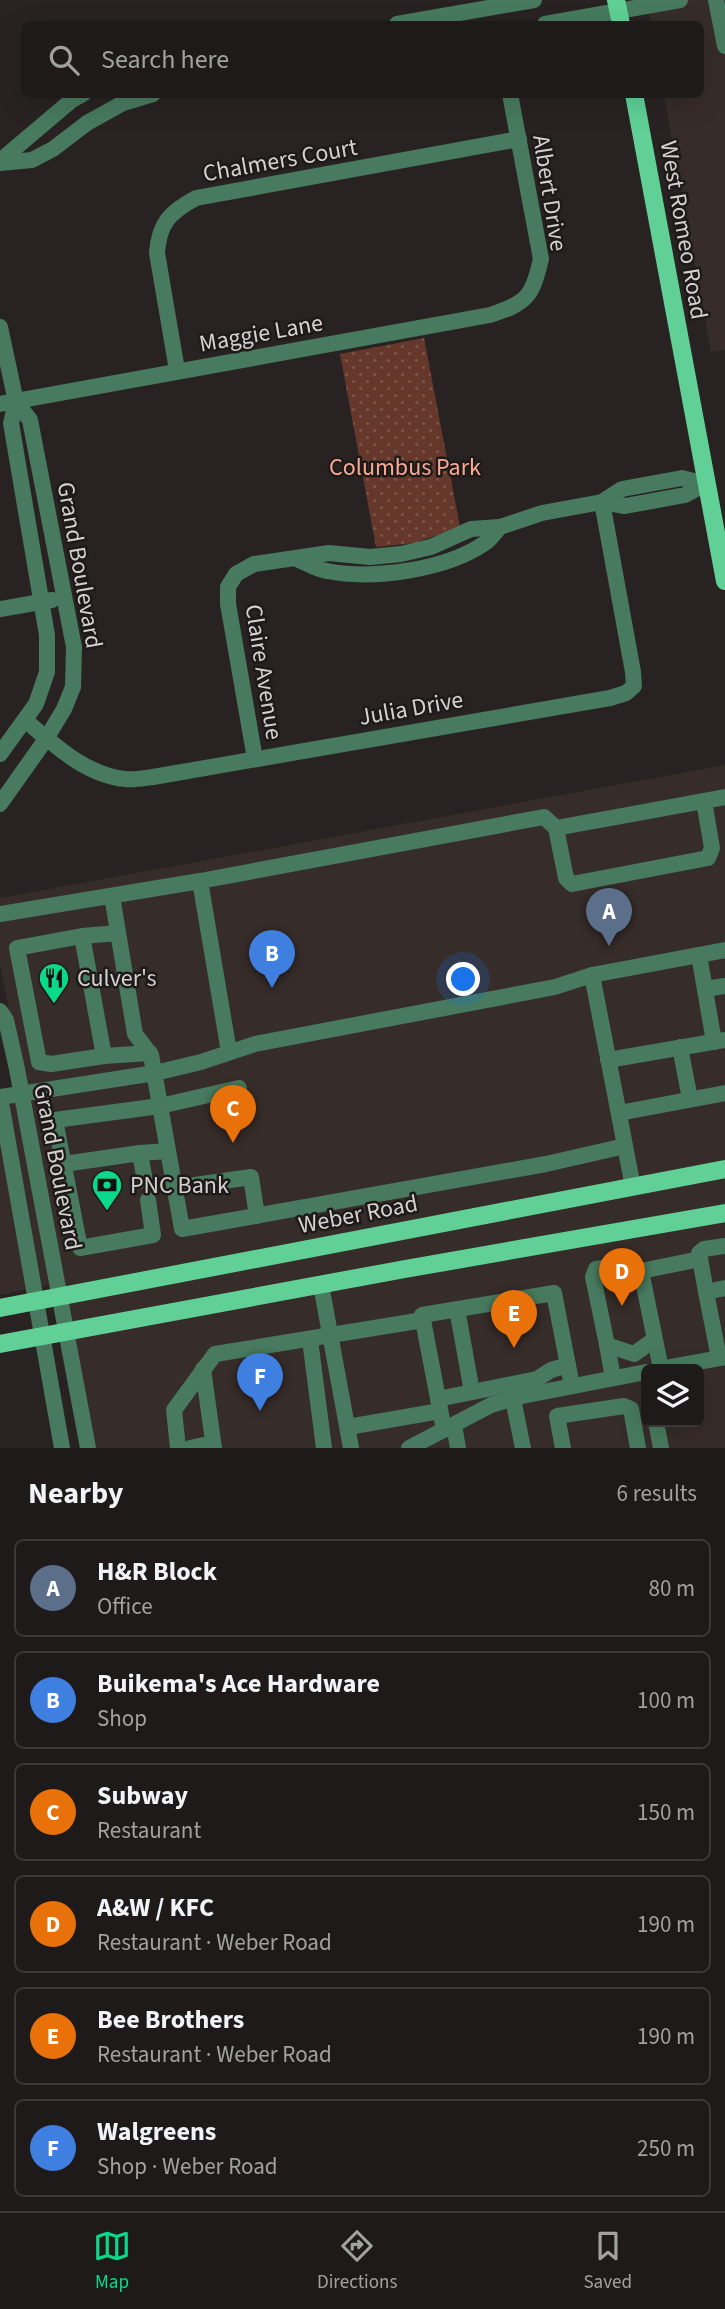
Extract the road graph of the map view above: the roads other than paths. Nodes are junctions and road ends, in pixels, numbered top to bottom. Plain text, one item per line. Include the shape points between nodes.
1 (534, 0) edge
2 (680, 0) edge
3 (716, 0) edge
4 (493, 4) edge
5 (619, 12) edge
6 (411, 21) edge
7 (564, 21) edge
8 (725, 46) edge
9 (76, 98) edge
10 (139, 98) edge
11 (511, 98) edge
12 (635, 98) edge
13 (519, 139) junction
14 (0, 162) edge
15 (527, 297) joint
16 (0, 327) edge
17 (177, 370) junction
18 (8, 403) edge
19 (705, 484) junction
20 (602, 502) junction
21 (725, 581) edge
22 (65, 597) junction
23 (41, 601) junction
24 (0, 609) edge
25 (25, 720) junction
26 (46, 739) junction
27 (0, 754) edge
28 (255, 759) junction
29 (725, 797) edge
30 (704, 801) junction
31 (0, 804) edge
32 (556, 828) junction
33 (200, 881) junction
34 (112, 896) junction
35 (0, 914) edge
36 (118, 933) junction
37 (82, 936) junction
38 (725, 950) edge
39 (699, 955) junction
40 (592, 975) junction
41 (725, 986) edge
42 (705, 989) junction
43 (0, 1011) edge
44 (720, 1041) edge
45 (680, 1047) junction
46 (229, 1052) junction
47 (150, 1053) junction
48 (104, 1056) junction
49 (608, 1060) junction
50 (155, 1073) junction
51 (239, 1088) dead end
52 (50, 1089) junction
53 (21, 1093) junction
54 (725, 1093) edge
55 (0, 1097) edge
56 (690, 1099) junction
57 (160, 1106) junction
58 (619, 1113) junction
59 (55, 1120) junction
60 (625, 1146) junction
61 (167, 1151) junction
62 (140, 1153) junction
63 (64, 1164) junction
64 (725, 1169) edge
65 (145, 1181) dead end
66 (633, 1186) junction
67 (174, 1188) junction
68 (148, 1200) dead end
69 (725, 1213) edge
70 (257, 1216) junction
71 (182, 1229) junction
72 (153, 1235) junction
73 (725, 1246) edge
74 (700, 1259) junction
75 (641, 1270) junction
76 (321, 1285) junction
77 (725, 1288) edge
78 (706, 1292) junction
79 (59, 1296) junction
80 (35, 1301) junction
81 (0, 1308) edge
82 (457, 1309) junction
83 (423, 1320) junction
84 (66, 1333) junction
85 (329, 1335) junction
86 (41, 1337) junction
87 (655, 1339) junction
88 (310, 1340) junction
89 (0, 1345) edge
90 (607, 1345) junction
91 (722, 1357) edge
92 (659, 1364) edge
93 (686, 1364) edge
94 (568, 1365) junction
95 (203, 1369) junction
96 (641, 1373) edge
97 (613, 1378) junction
98 (572, 1386) junction
99 (472, 1392) junction
100 (513, 1399) junction
101 (439, 1405) junction
102 (348, 1427) junction
103 (449, 1427) junction
104 (657, 1427) edge
105 (214, 1445) edge
106 (62, 1448) edge
107 (88, 1448) edge
108 (178, 1448) edge
109 (190, 1448) edge
110 (324, 1448) edge
111 (351, 1448) edge
112 (409, 1448) edge
113 (458, 1448) edge
114 (523, 1448) edge
115 (563, 1448) edge
116 (638, 1448) edge
117 (661, 1448) edge

1 - 4 street
2 - 5 street
3 - 8 street
4 - 6 street
5 - 7 street
9 - 14 street
10 - 14 street via 87,123 32,160
11 - 13 street, Albert Drive
12 - 19 main road, West Romeo Road
13 - 15 street, Albert Drive via 541,259
13 - 17 street, Chalmers Court via 195,198 176,208 159,234 157,253
15 - 17 street, Maggie Lane via 490,315
16 - 18 street, Grand Boulevard
17 - 18 street, Maggie Lane
18 - 22 street, Grand Boulevard via 30,420
18 - 23 street, Grand Boulevard
19 - 20 street, Claire Avenue via 682,478 622,489
19 - 21 main road, West Romeo Road
20 - 28 street, Julia Drive via 633,672 634,686 626,693
20 - 28 street, Claire Avenue via 542,513 500,527 486,542 444,562 407,572 326,571 297,558 254,564 236,574 228,587 228,604
22 - 23 street
22 - 26 street, Grand Boulevard via 74,647 73,687
23 - 24 street
23 - 25 street, Grand Boulevard via 47,671
25 - 26 street, Julia Drive
25 - 27 street, Grand Boulevard
26 - 28 street, Julia Drive via 99,774 127,780
26 - 31 street, Grand Boulevard
29 - 30 street
30 - 32 street
30 - 32 street via 712,848 700,862 572,884 566,878
32 - 33 street via 544,817
33 - 34 street
33 - 46 street
34 - 35 street
34 - 36 street
36 - 37 street
36 - 47 street via 135,1034
37 - 48 street
37 - 48 street via 17,948 40,1062
38 - 39 street
39 - 40 street
39 - 42 street
40 - 46 street via 555,987
40 - 49 street
41 - 42 street
42 - 44 street
43 - 53 street, Grand Boulevard via 12,1042
44 - 45 street
45 - 49 street
45 - 56 street
46 - 50 street
47 - 48 street
47 - 50 street
49 - 58 street
50 - 52 street
50 - 57 street
51 - 57 street
52 - 53 street
52 - 59 street
53 - 55 street
53 - 79 street, Grand Boulevard
54 - 56 street
55 - 80 street, Grand Boulevard
56 - 58 street
57 - 59 street
57 - 61 street
58 - 60 street
59 - 63 street
60 - 66 street
60 - 70 street
61 - 62 street
61 - 67 street
62 - 63 street
62 - 65 street
63 - 72 street via 80,1248
64 - 66 main road, Weber Road
66 - 79 main road, Weber Road
67 - 70 street via 251,1177
67 - 71 street
68 - 72 street
69 - 76 main road
70 - 71 street
71 - 72 street
73 - 74 street via 704,1249
74 - 75 street
74 - 78 street
75 - 87 street
75 - 90 street via 628,1263 596,1269 593,1277
76 - 84 main road
76 - 85 street
77 - 78 street
78 - 91 street
79 - 80 main road, Weber Road
79 - 84 street, Grand Boulevard
80 - 81 main road, Weber Road
80 - 86 street, Grand Boulevard
82 - 83 street via 422,1315
82 - 94 street via 554,1293
82 - 99 street
83 - 85 street
83 - 101 street
84 - 86 main road
84 - 107 street, Grand Boulevard
85 - 88 street
85 - 102 street
86 - 89 main road
86 - 106 street, Grand Boulevard
87 - 90 street via 634,1354
87 - 92 street
88 - 95 street via 215,1354
88 - 110 street
90 - 97 street
91 - 93 street
94 - 98 street
94 - 99 street via 537,1379
95 - 105 street
95 - 108 street via 174,1410
96 - 97 street
97 - 98 street
98 - 100 street
99 - 101 street
100 - 103 street
100 - 114 street
101 - 102 street
101 - 103 street
102 - 111 street
103 - 112 street
103 - 113 street
104 - 117 street
105 - 109 street
115 - 116 street via 557,1416 624,1406 631,1409

